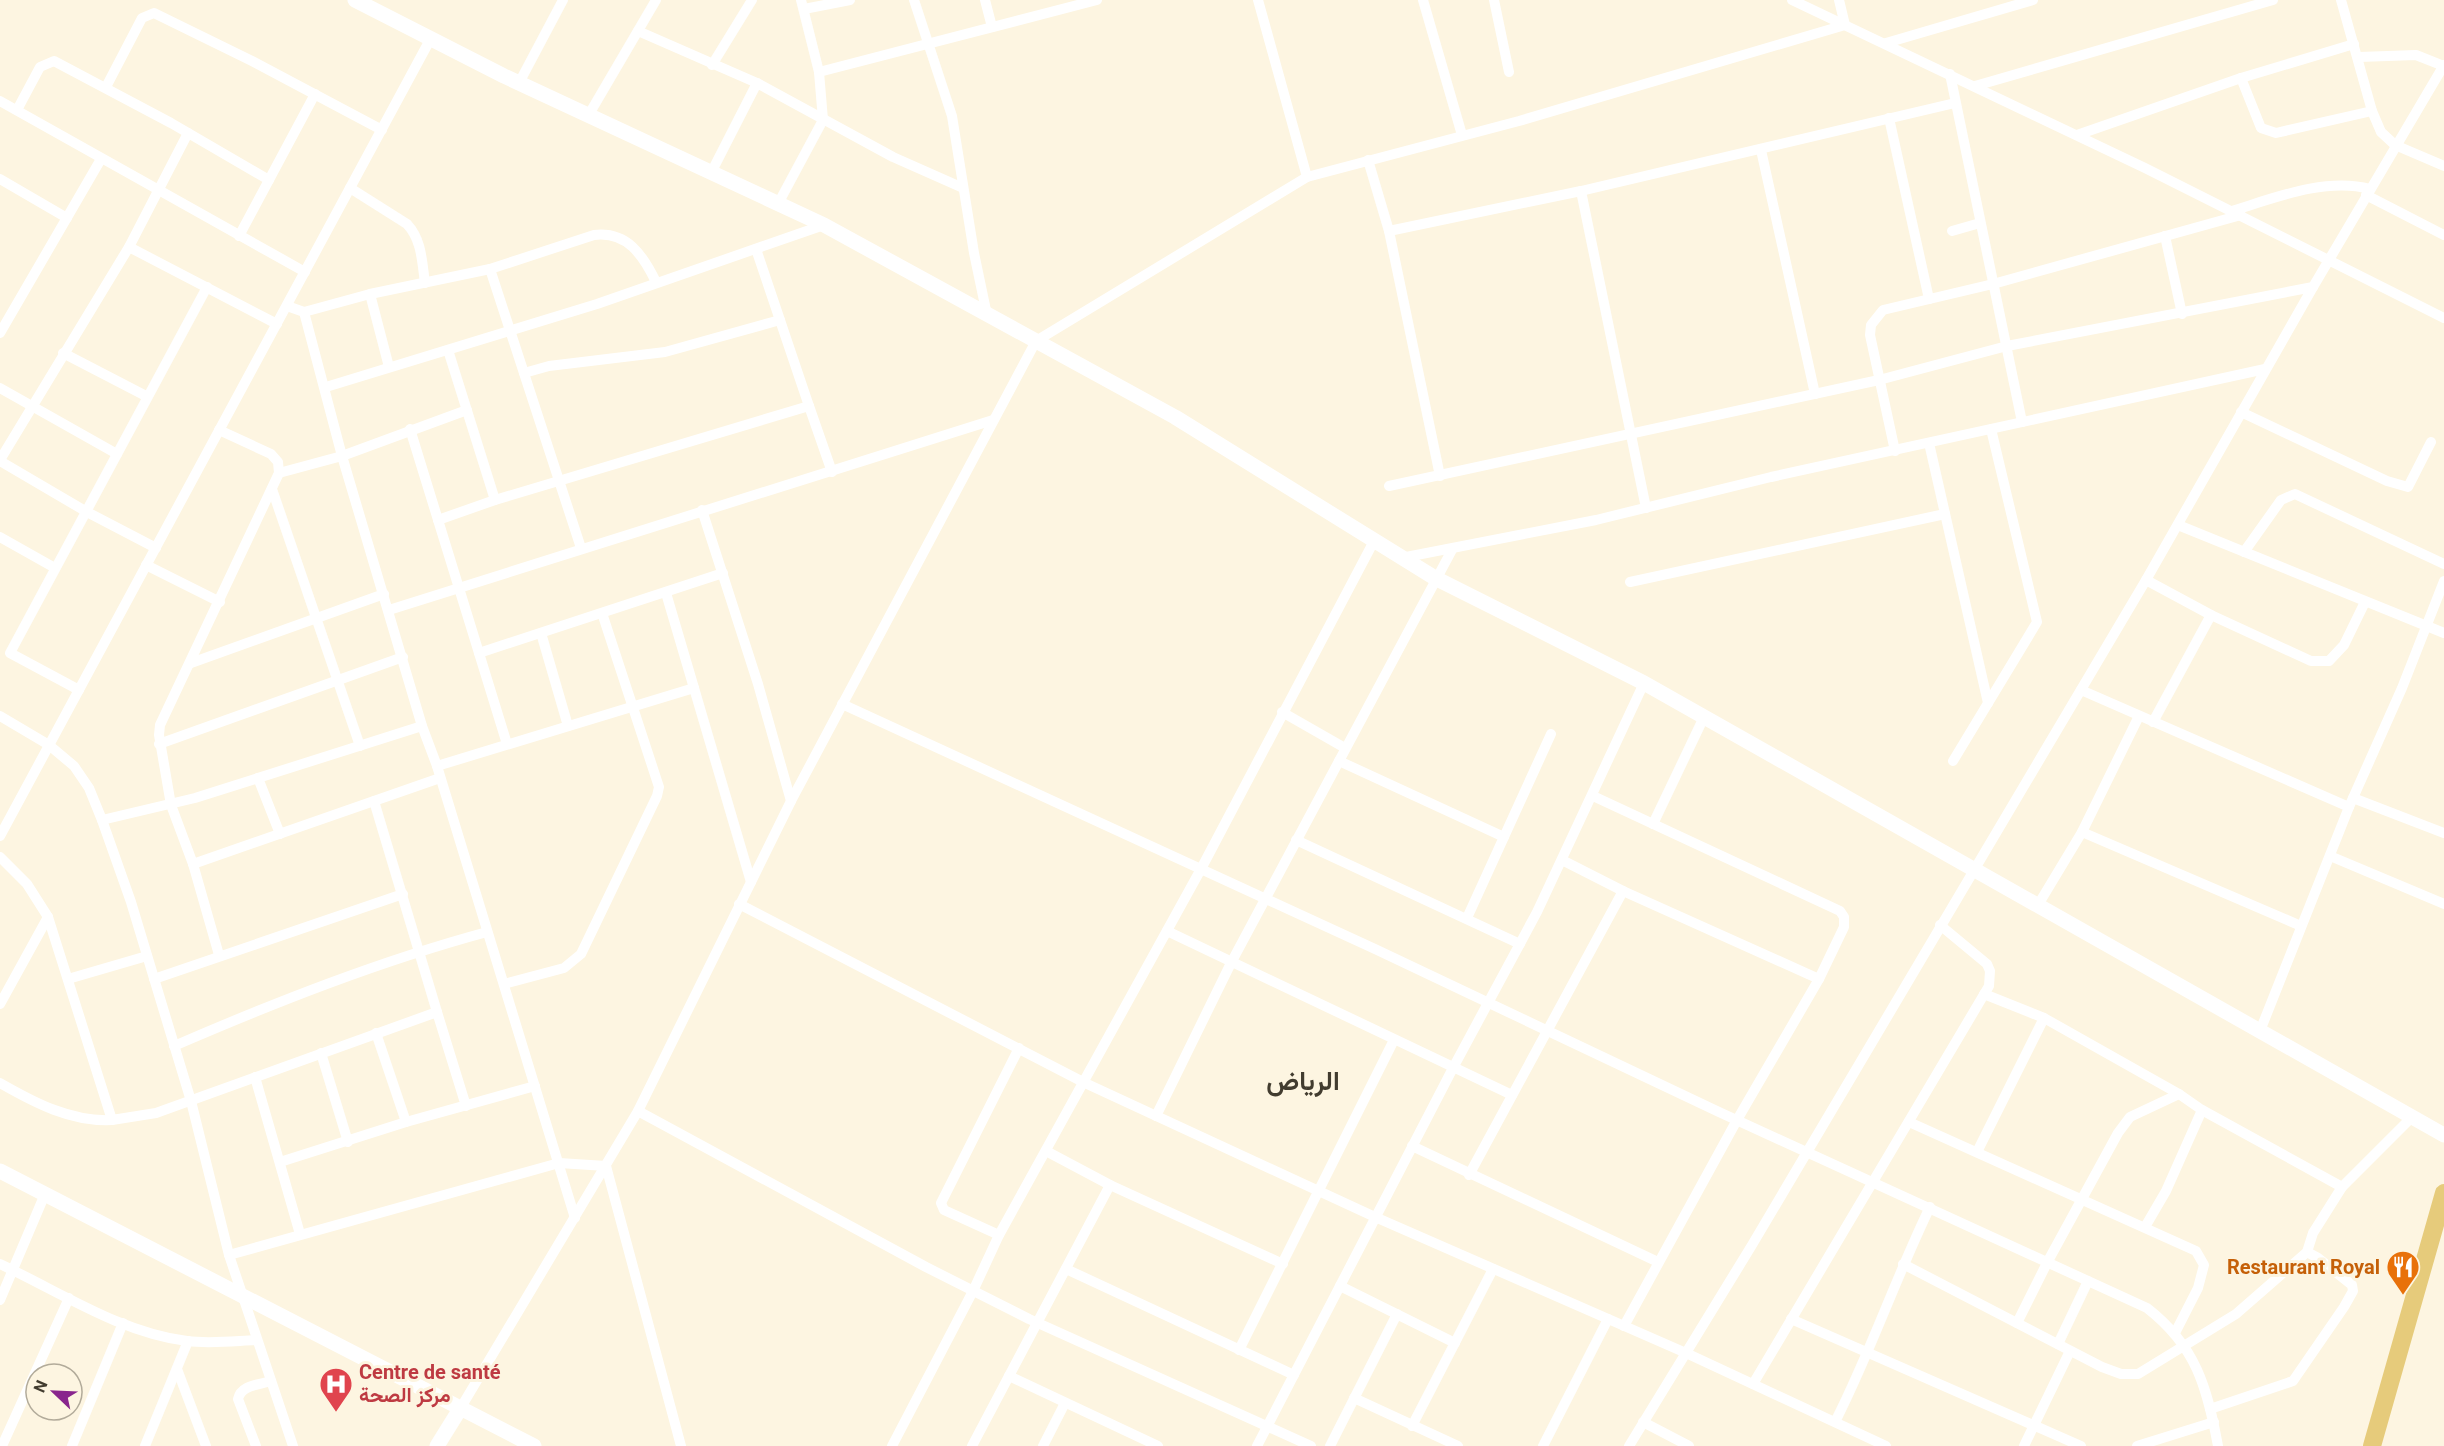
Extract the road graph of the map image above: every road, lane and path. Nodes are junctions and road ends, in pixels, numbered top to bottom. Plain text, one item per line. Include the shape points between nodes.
1 (355, 0) edge
2 (563, 0) edge
3 (656, 0) edge
4 (752, 0) edge
5 (850, 0) edge
6 (914, 0) edge
7 (985, 0) edge
8 (1097, 0) edge
9 (1258, 0) edge
10 (1423, 0) edge
11 (1494, 0) edge
12 (1792, 0) edge
13 (1839, 0) edge
14 (2033, 0) edge
15 (2273, 0) edge
16 (2342, 0) edge
17 (802, 5) edge
18 (1845, 25) junction
19 (992, 27) junction
20 (638, 31) junction
21 (431, 38) junction
22 (1886, 43) junction
23 (927, 44) junction
24 (2354, 44) junction
25 (2359, 57) junction
26 (712, 65) junction
27 (2444, 66) edge
28 (819, 72) junction
29 (1509, 72) dead end
30 (1950, 74) junction
31 (2241, 78) junction
32 (519, 83) junction
33 (757, 83) junction
34 (1975, 86) junction
35 (106, 87) junction
36 (315, 94) junction
37 (0, 101) edge
38 (1955, 103) junction
39 (17, 110) junction
40 (2372, 111) junction
41 (588, 116) junction
42 (1889, 118) junction
43 (823, 120) junction
44 (382, 130) junction
45 (188, 133) junction
46 (1462, 135) junction
47 (2078, 135) junction
48 (2395, 145) junction
49 (1761, 150) junction
50 (101, 159) junction
51 (1368, 160) junction
52 (2444, 166) edge
53 (712, 171) junction
54 (1307, 177) junction
55 (0, 179) edge
56 (269, 180) junction
57 (350, 188) junction
58 (963, 188) junction
59 (1581, 191) junction
60 (157, 192) junction
61 (2368, 192) junction
62 (779, 201) junction
63 (2236, 213) junction
64 (67, 218) junction
65 (1980, 223) junction
66 (824, 225) junction
67 (1389, 231) junction
68 (1952, 231) dead end
69 (239, 236) junction
70 (2165, 236) junction
71 (2444, 236) edge
72 (129, 246) junction
73 (756, 249) junction
74 (2329, 258) junction
75 (490, 269) junction
76 (305, 272) junction
77 (656, 282) junction
78 (424, 283) junction
79 (1993, 284) junction
80 (207, 287) junction
81 (2313, 287) junction
82 (370, 294) junction
83 (1929, 299) junction
84 (287, 306) junction
85 (304, 312) junction
86 (2182, 314) junction
87 (987, 315) junction
88 (2444, 318) edge
89 (780, 320) junction
90 (277, 324) junction
91 (510, 331) junction
92 (0, 333) edge
93 (1036, 341) junction
94 (2007, 346) junction
95 (448, 350) junction
96 (63, 353) junction
97 (389, 367) junction
98 (2265, 369) junction
99 (524, 372) junction
100 (1879, 380) junction
101 (326, 387) junction
102 (0, 388) edge
103 (1815, 394) junction
104 (146, 396) junction
105 (32, 405) junction
106 (809, 406) junction
107 (467, 410) junction
108 (2241, 412) junction
109 (993, 420) junction
110 (2022, 422) junction
111 (410, 429) junction
112 (1991, 429) junction
113 (219, 430) junction
114 (1630, 434) junction
115 (2432, 442) dead end
116 (1929, 443) junction
117 (1895, 451) junction
118 (117, 454) junction
119 (342, 456) junction
120 (0, 460) edge
121 (832, 472) junction
122 (279, 473) junction
123 (1440, 476) junction
124 (559, 481) junction
125 (1389, 486) dead end
126 (272, 489) junction
127 (495, 500) junction
128 (1646, 508) junction
129 (702, 510) junction
130 (87, 512) junction
131 (1945, 514) junction
132 (438, 520) junction
133 (2178, 525) junction
134 (0, 537) edge
135 (1374, 541) junction
136 (156, 548) junction
137 (581, 548) junction
138 (1453, 548) junction
139 (2244, 552) junction
140 (1401, 558) junction
141 (2444, 564) edge
142 (146, 565) junction
143 (55, 568) junction
144 (723, 573) junction
145 (1435, 578) junction
146 (2146, 580) junction
147 (2444, 581) edge
148 (1630, 582) dead end
149 (459, 588) junction
150 (666, 593) junction
151 (384, 594) junction
152 (220, 602) junction
153 (2365, 602) junction
154 (389, 610) junction
155 (602, 613) junction
156 (2211, 615) junction
157 (317, 618) junction
158 (2426, 626) junction
159 (541, 633) junction
160 (2444, 633) edge
161 (0, 647) edge
162 (10, 653) junction
163 (479, 653) junction
164 (403, 657) junction
165 (191, 663) junction
166 (338, 681) junction
167 (1644, 683) junction
168 (694, 688) junction
169 (79, 690) junction
170 (2081, 690) junction
171 (1988, 703) junction
172 (842, 704) junction
173 (631, 707) junction
174 (1282, 712) junction
175 (0, 716) edge
176 (2139, 716) junction
177 (1704, 717) junction
178 (2153, 722) junction
179 (422, 726) junction
180 (568, 726) junction
181 (1551, 734) dead end
182 (159, 744) junction
183 (507, 744) junction
184 (49, 745) junction
185 (360, 746) junction
186 (1346, 748) junction
187 (1339, 761) junction
188 (1953, 761) dead end
189 (437, 766) junction
190 (258, 778) junction
191 (440, 778) junction
192 (1593, 796) junction
193 (374, 801) junction
194 (791, 801) junction
195 (2351, 802) junction
196 (171, 805) junction
197 (102, 820) junction
198 (1653, 824) junction
199 (2082, 831) junction
200 (2444, 833) edge
201 (280, 834) junction
202 (0, 836) edge
203 (1504, 837) junction
204 (1296, 840) junction
205 (2330, 856) junction
206 (0, 857) edge
207 (1562, 860) junction
208 (193, 864) junction
209 (1201, 869) junction
210 (1974, 869) junction
211 (751, 882) junction
212 (1623, 891) junction
213 (403, 894) junction
214 (1265, 899) junction
215 (739, 904) junction
216 (2444, 904) edge
217 (2038, 906) junction
218 (48, 917) junction
219 (1467, 918) junction
220 (1940, 925) junction
221 (2301, 926) junction
222 (488, 932) junction
223 (1167, 932) junction
224 (1520, 944) junction
225 (421, 952) junction
226 (219, 955) junction
227 (147, 956) junction
228 (1231, 963) junction
229 (68, 979) junction
230 (154, 979) junction
231 (1819, 979) junction
232 (4, 982) edge
233 (504, 984) junction
234 (1984, 994) junction
235 (1489, 1002) junction
236 (0, 1004) edge
237 (438, 1012) junction
238 (2044, 1018) junction
239 (1549, 1030) junction
240 (2260, 1031) junction
241 (375, 1033) junction
242 (1394, 1040) junction
243 (174, 1046) junction
244 (1019, 1048) junction
245 (321, 1053) junction
246 (1453, 1068) junction
247 (255, 1077) junction
248 (0, 1083) edge
249 (1085, 1083) junction
250 (535, 1086) junction
251 (2179, 1094) junction
252 (1512, 1095) junction
253 (191, 1101) junction
254 (466, 1106) junction
255 (2202, 1110) junction
256 (638, 1111) junction
257 (1156, 1116) junction
258 (2412, 1117) junction
259 (112, 1120) junction
260 (1737, 1120) junction
261 (406, 1122) junction
262 (1909, 1122) junction
263 (2444, 1135) edge
264 (348, 1142) junction
265 (1412, 1146) junction
266 (1046, 1151) junction
267 (1806, 1151) junction
268 (1977, 1152) junction
269 (280, 1162) junction
270 (559, 1163) junction
271 (606, 1166) junction
272 (0, 1171) edge
273 (1470, 1175) junction
274 (1874, 1182) junction
275 (1110, 1185) junction
276 (2342, 1186) junction
277 (1319, 1191) junction
278 (2444, 1192) edge
279 (45, 1194) junction
280 (2082, 1199) junction
281 (1930, 1208) junction
282 (1375, 1217) junction
283 (575, 1218) junction
284 (2145, 1227) junction
285 (300, 1234) junction
286 (999, 1235) junction
287 (2307, 1252) junction
288 (229, 1255) junction
289 (2048, 1261) junction
290 (1658, 1262) junction
291 (0, 1264) edge
292 (1282, 1264) junction
293 (1902, 1264) junction
294 (1066, 1269) junction
295 (1493, 1269) junction
296 (13, 1270) junction
297 (2088, 1281) junction
298 (1340, 1286) junction
299 (973, 1291) junction
300 (69, 1298) junction
301 (242, 1298) junction
302 (0, 1300) edge
303 (1396, 1314) junction
304 (1608, 1319) junction
305 (1791, 1319) junction
306 (123, 1323) junction
307 (1037, 1323) junction
308 (2017, 1323) junction
309 (1624, 1326) junction
310 (2175, 1333) junction
311 (257, 1340) junction
312 (188, 1341) junction
313 (1455, 1343) junction
314 (2058, 1344) junction
315 (2186, 1346) junction
316 (1239, 1350) junction
317 (1866, 1351) junction
318 (2070, 1351) junction
319 (1686, 1353) junction
320 (177, 1369) junction
321 (1294, 1375) junction
322 (1009, 1376) junction
323 (271, 1381) junction
324 (1753, 1384) junction
325 (1354, 1398) junction
326 (1065, 1403) junction
327 (460, 1409) junction
328 (2210, 1409) junction
329 (1836, 1420) junction
330 (1643, 1422) junction
331 (2214, 1422) junction
332 (2036, 1424) junction
333 (1412, 1426) junction
334 (1267, 1427) junction
335 (2, 1443) edge
336 (15, 1446) edge
337 (72, 1446) edge
338 (145, 1446) edge
339 (206, 1446) edge
340 (256, 1446) edge
341 (293, 1446) edge
342 (437, 1446) edge
343 (534, 1446) edge
344 (681, 1446) edge
345 (892, 1446) edge
346 (972, 1446) edge
347 (1043, 1446) edge
348 (1158, 1446) edge
349 (1257, 1446) edge
350 (1311, 1446) edge
351 (1330, 1446) edge
352 (1458, 1446) edge
353 (1543, 1446) edge
354 (1629, 1446) edge
355 (1689, 1446) edge
356 (1886, 1446) edge
357 (2024, 1446) edge
358 (2081, 1446) edge
359 (2137, 1446) edge
360 (2218, 1446) edge
361 (2372, 1446) edge

1 - 21 street
2 - 32 street
3 - 20 street
4 - 26 street
5 - 17 street
6 - 23 street
7 - 19 street
8 - 19 street
9 - 54 street
10 - 46 street
11 - 29 street
12 - 18 street
13 - 18 street
14 - 22 street
15 - 34 street
16 - 24 street
17 - 28 street
18 - 22 street
18 - 46 street
19 - 23 street
20 - 26 street
20 - 41 street
21 - 32 street
21 - 44 street
22 - 30 street
23 - 28 street
23 - 58 street via 952,116
24 - 25 street
24 - 31 street
25 - 27 street via 2416,55
25 - 40 street
26 - 33 street
27 - 48 street
28 - 43 street
30 - 34 street
30 - 38 street
31 - 40 street via 2261,128 2276,133
31 - 47 street
32 - 41 street
33 - 43 street
33 - 53 street
34 - 47 street
35 - 36 street via 142,18 154,13
35 - 39 street via 64,64 48,63 40,67
35 - 45 street
36 - 44 street
36 - 56 street
37 - 39 street
38 - 42 street
38 - 65 street
39 - 50 street
40 - 48 street via 2381,132
41 - 53 street
42 - 49 street
42 - 83 street
43 - 58 street
43 - 62 street
44 - 57 street
45 - 56 street
45 - 60 street
46 - 51 street
47 - 63 street
48 - 52 street
48 - 61 street
49 - 59 street
49 - 103 street
50 - 60 street
50 - 64 street
51 - 54 street
51 - 67 street
53 - 62 street
54 - 93 street
55 - 64 street
56 - 69 street
57 - 76 street
57 - 78 street via 414,232 420,246
58 - 87 street
59 - 67 street
59 - 114 street
60 - 69 street
60 - 72 street
61 - 63 street via 2358,186 2322,188
61 - 71 street
61 - 74 street
62 - 66 street
63 - 70 street
63 - 74 street
64 - 92 street
65 - 68 street
65 - 79 street
66 - 73 street
66 - 87 street
67 - 123 street
69 - 76 street
70 - 79 street
70 - 86 street
72 - 80 street
72 - 96 street
73 - 77 street
73 - 89 street
74 - 81 street
74 - 88 street
75 - 77 street via 607,234 622,239 644,256
75 - 78 street
75 - 91 street
76 - 84 street
77 - 91 street
78 - 82 street
79 - 83 street
79 - 94 street
80 - 90 street
80 - 104 street
81 - 86 street
81 - 98 street
82 - 85 street
82 - 97 street
83 - 100 street via 1883,310 1876,317 1870,335
84 - 85 street
84 - 90 street
85 - 101 street
86 - 94 street
87 - 93 street
89 - 99 street via 665,352
89 - 106 street
90 - 113 street
91 - 95 street
91 - 99 street
93 - 109 street
93 - 135 street via 1175,417
94 - 100 street
94 - 110 street
95 - 97 street
95 - 107 street
96 - 104 street
96 - 105 street
97 - 101 street
98 - 108 street
98 - 110 street
99 - 124 street
100 - 103 street
100 - 117 street
101 - 119 street
102 - 105 street
103 - 114 street
104 - 118 street
105 - 118 street
105 - 120 street
106 - 121 street
106 - 124 street
107 - 111 street
107 - 127 street
108 - 115 street via 2387,481 2408,487
108 - 133 street
109 - 121 street
109 - 172 street
110 - 112 street
111 - 119 street
111 - 132 street
112 - 116 street
112 - 171 street via 2037,622
113 - 122 street via 271,454 278,462
113 - 136 street
114 - 123 street
114 - 128 street
116 - 117 street
116 - 131 street
117 - 128 street
118 - 130 street
119 - 122 street
119 - 151 street
120 - 130 street
121 - 129 street
122 - 126 street
123 - 125 street
124 - 127 street
124 - 137 street
126 - 152 street
126 - 157 street
127 - 132 street
128 - 138 street
129 - 137 street
129 - 144 street
130 - 136 street
130 - 143 street
131 - 148 street
131 - 171 street
132 - 149 street
133 - 139 street
133 - 146 street
134 - 143 street
135 - 140 street
135 - 174 street
136 - 142 street
137 - 149 street
138 - 140 street
138 - 145 street
139 - 141 street via 2281,500 2295,494
139 - 153 street
140 - 145 street
142 - 152 street
142 - 169 street
143 - 162 street
144 - 150 street
144 - 194 street
145 - 167 street
145 - 186 street
146 - 156 street
146 - 170 street
147 - 158 street
149 - 154 street
149 - 163 street
150 - 155 street
150 - 168 street
151 - 154 street
151 - 157 street
152 - 165 street
153 - 156 street via 2344,645 2329,661 2312,661
153 - 158 street
154 - 164 street
155 - 159 street
155 - 173 street
156 - 178 street
157 - 165 street
157 - 166 street
158 - 160 street
158 - 195 street
159 - 163 street
159 - 180 street
161 - 162 street
162 - 169 street
163 - 183 street
164 - 166 street
164 - 179 street
165 - 182 street via 160,725
166 - 182 street
166 - 185 street
167 - 177 street
167 - 192 street
168 - 173 street
168 - 211 street
169 - 184 street
170 - 176 street
170 - 210 street
171 - 188 street
172 - 194 street
172 - 209 street
173 - 180 street
173 - 233 street via 659,787 653,809 581,954 564,968
174 - 186 street
174 - 209 street
175 - 184 street
176 - 178 street
176 - 199 street
177 - 198 street
177 - 210 street
178 - 195 street
179 - 185 street
179 - 189 street
180 - 183 street
181 - 203 street
182 - 196 street
183 - 189 street
184 - 197 street via 74,766 89,788
184 - 202 street
185 - 190 street
186 - 187 street
187 - 203 street
187 - 204 street
189 - 191 street
190 - 196 street
190 - 201 street
191 - 193 street
191 - 222 street
192 - 198 street
192 - 207 street
193 - 201 street
193 - 213 street
194 - 211 street
195 - 200 street
195 - 205 street
196 - 197 street
196 - 208 street
197 - 227 street
198 - 231 street via 1840,911 1844,927
199 - 217 street
199 - 221 street
201 - 208 street
203 - 219 street
204 - 214 street
204 - 219 street
205 - 216 street
205 - 221 street
206 - 218 street via 27,884
207 - 212 street
207 - 224 street
208 - 226 street
209 - 214 street
209 - 223 street
210 - 217 street
210 - 220 street
211 - 215 street
212 - 231 street
212 - 239 street
213 - 225 street
213 - 226 street
214 - 228 street
214 - 235 street
215 - 244 street
215 - 256 street
217 - 240 street
218 - 229 street
218 - 232 street
219 - 224 street
220 - 234 street via 1987,964 1990,979
220 - 267 street
221 - 240 street
222 - 225 street
222 - 233 street
223 - 228 street
223 - 249 street
224 - 235 street
225 - 237 street
225 - 243 street via 267,1006
226 - 230 street
227 - 229 street
227 - 230 street
228 - 242 street
228 - 257 street
229 - 259 street
230 - 243 street
231 - 260 street
232 - 236 street
233 - 250 street
234 - 238 street
234 - 262 street
235 - 239 street
235 - 246 street
237 - 241 street
237 - 254 street
238 - 251 street
238 - 268 street
239 - 252 street
239 - 260 street
240 - 258 street
241 - 245 street
241 - 261 street
242 - 246 street
242 - 277 street
243 - 253 street
244 - 249 street
244 - 286 street via 941,1203 944,1210
245 - 247 street
245 - 264 street
246 - 252 street
246 - 265 street
247 - 253 street
247 - 269 street
248 - 259 street via 75,1118
249 - 257 street
249 - 266 street
250 - 254 street
250 - 270 street
251 - 255 street
251 - 280 street via 2130,1117
252 - 273 street
253 - 259 street via 156,1113
253 - 288 street
254 - 261 street
255 - 276 street
255 - 284 street via 2166,1191
256 - 271 street
256 - 299 street
257 - 277 street
258 - 263 street
258 - 276 street
260 - 267 street
260 - 290 street
261 - 264 street
262 - 268 street
262 - 274 street
264 - 269 street
265 - 273 street
265 - 282 street
266 - 275 street
266 - 286 street
267 - 274 street
267 - 319 street
268 - 280 street
269 - 285 street
270 - 271 street
270 - 283 street
270 - 285 street
271 - 283 street
271 - 344 street
272 - 279 street
273 - 290 street
274 - 281 street
274 - 305 street
275 - 292 street
275 - 294 street
276 - 287 street via 2313,1233
277 - 282 street
277 - 292 street
278 - 361 main road
279 - 296 street
279 - 301 street
280 - 284 street
280 - 289 street
281 - 289 street
281 - 293 street
282 - 295 street
282 - 298 street
283 - 327 street
284 - 310 street via 2196,1251 2204,1265 2198,1288
285 - 288 street
286 - 299 street
287 - 315 street via 2236,1314
287 - 328 street via 2352,1284 2353,1292 2344,1307 2292,1381
288 - 301 street
289 - 297 street
289 - 308 street
290 - 309 street
291 - 296 street
292 - 316 street
293 - 308 street
293 - 317 street
294 - 307 street
294 - 316 street
295 - 304 street
295 - 313 street
296 - 300 street
296 - 302 street
297 - 310 street via 2147,1308
297 - 314 street
298 - 303 street
298 - 321 street
299 - 307 street
299 - 345 street
300 - 306 street
300 - 335 street
301 - 311 street
301 - 327 street
303 - 313 street
303 - 325 street
304 - 309 street
304 - 353 street
305 - 317 street
305 - 324 street
306 - 312 street
306 - 337 street
307 - 322 street
307 - 334 street
308 - 314 street
309 - 319 street
310 - 315 street
311 - 312 street
311 - 323 street
312 - 320 street
313 - 333 street
314 - 318 street
315 - 318 street via 2138,1374 2121,1374
315 - 328 street via 2199,1370
316 - 321 street
317 - 329 street
317 - 332 street
318 - 332 street
319 - 324 street
319 - 330 street
320 - 338 street
320 - 339 street
321 - 334 street
322 - 326 street
322 - 346 street
323 - 340 street via 239,1393
323 - 341 street
324 - 329 street
325 - 333 street
325 - 351 street
326 - 347 street
326 - 348 street
327 - 342 street
327 - 343 street
328 - 331 street
329 - 356 street
330 - 354 street
330 - 355 street
331 - 359 street
331 - 360 street
332 - 357 street
332 - 358 street
333 - 352 street
334 - 349 street
334 - 350 street
335 - 336 street

